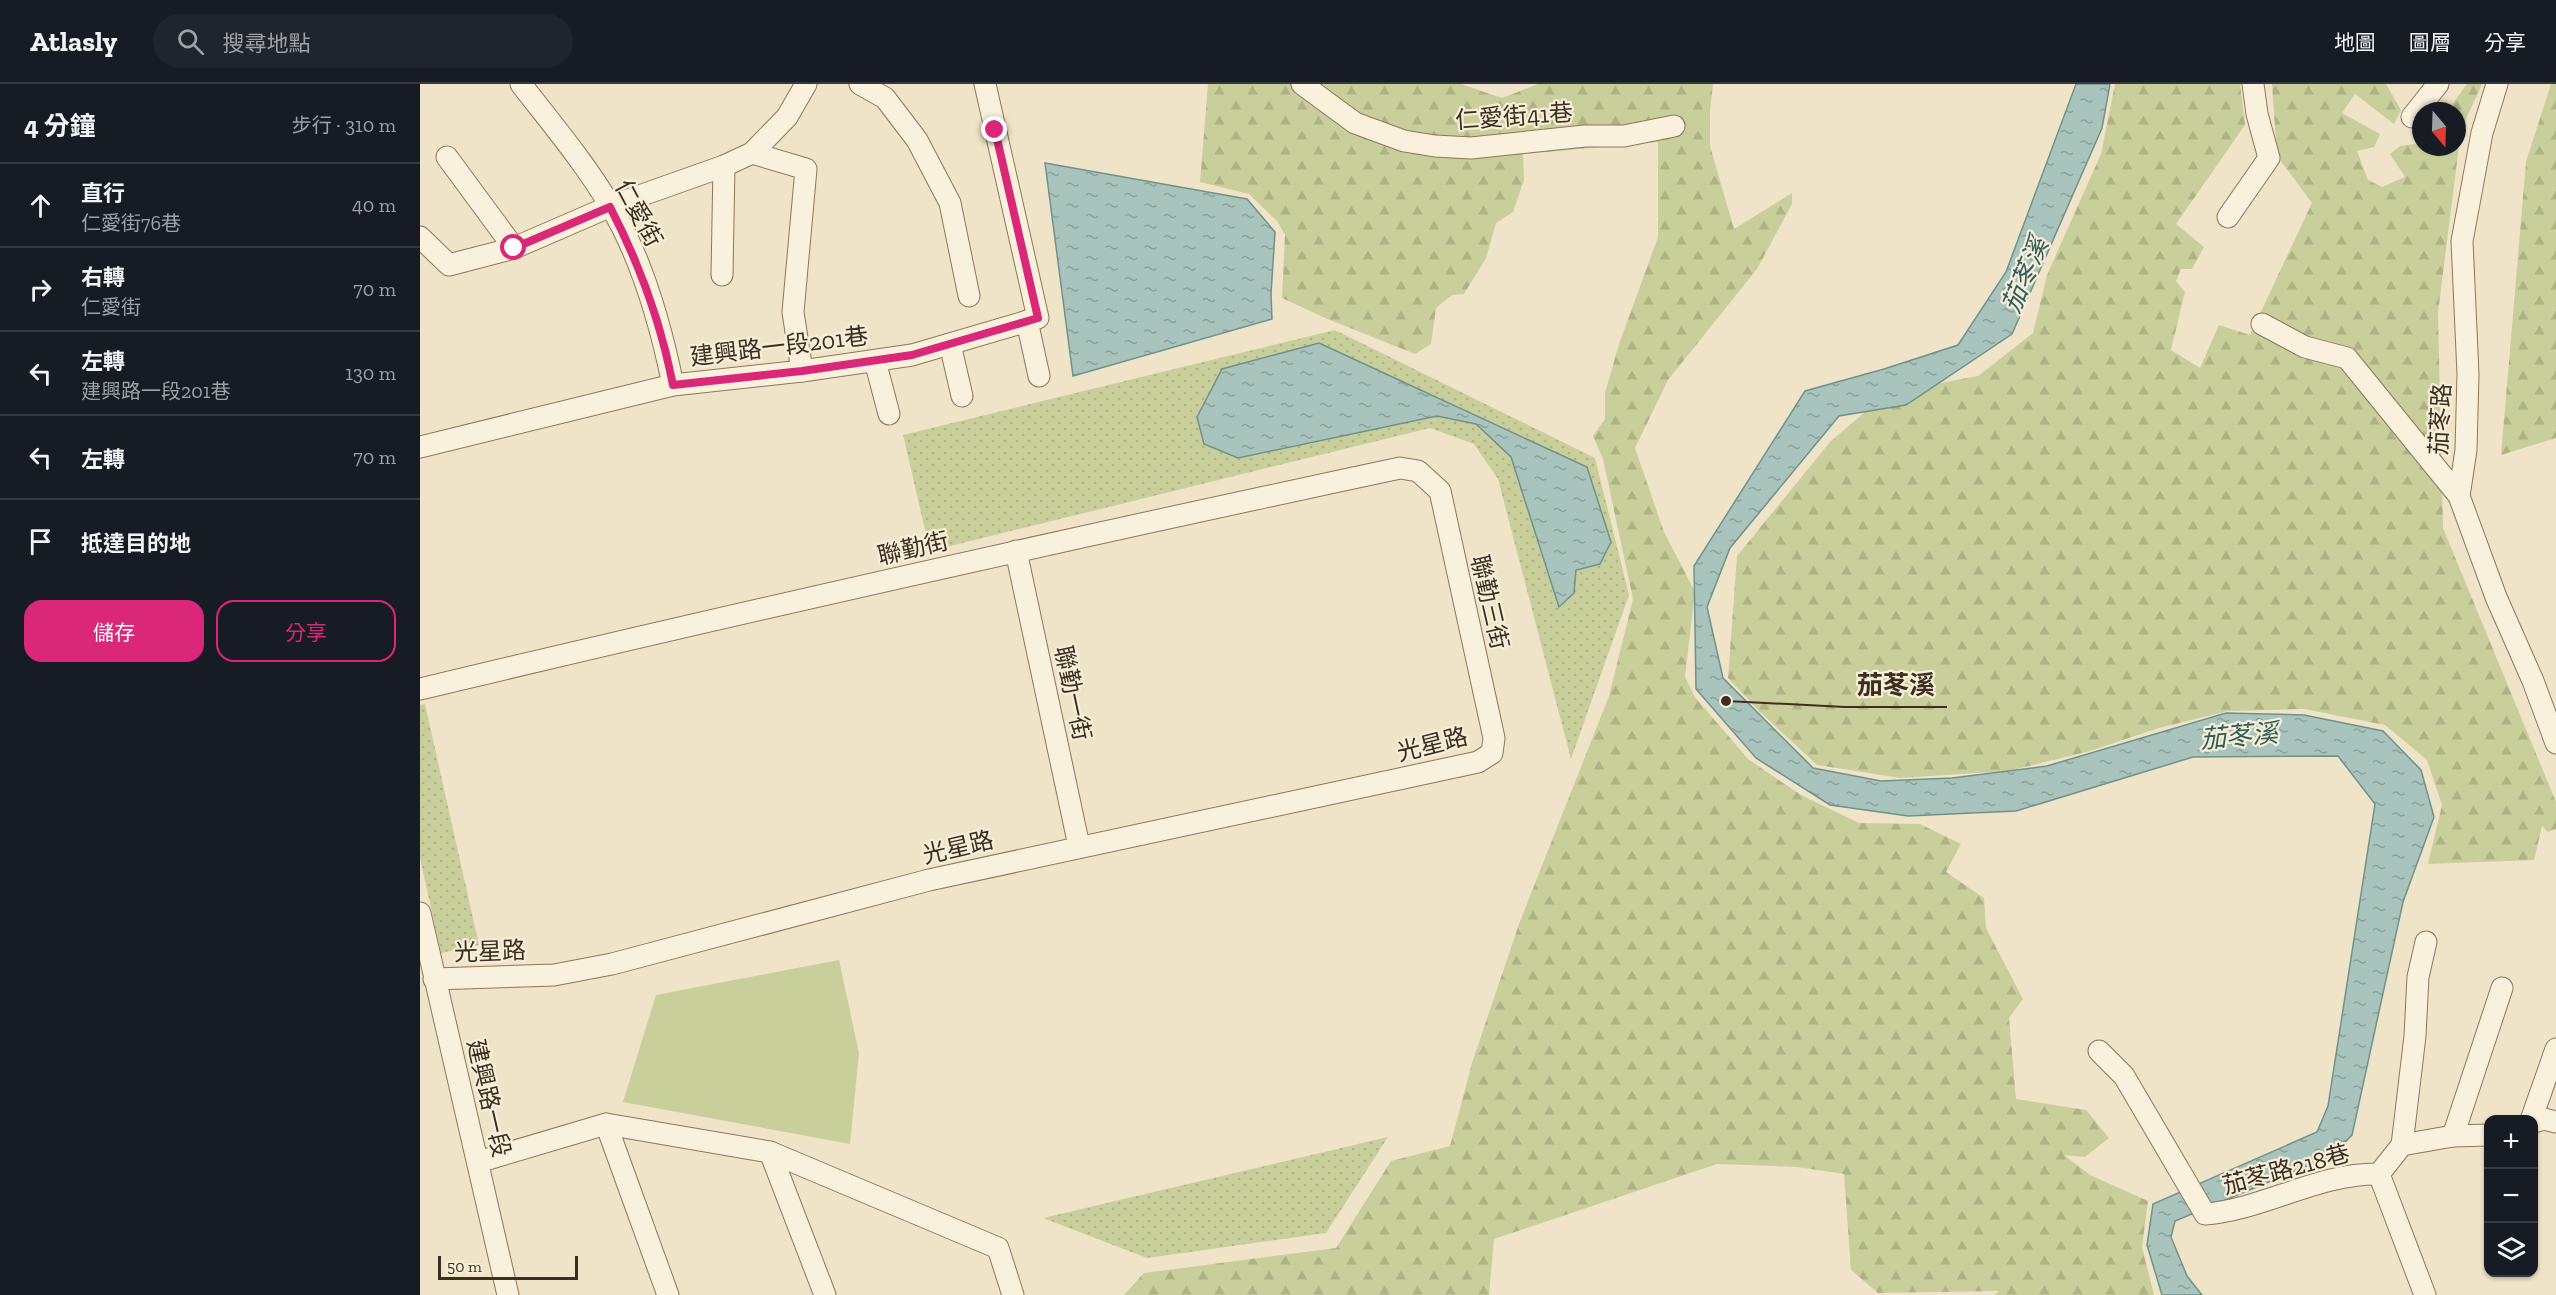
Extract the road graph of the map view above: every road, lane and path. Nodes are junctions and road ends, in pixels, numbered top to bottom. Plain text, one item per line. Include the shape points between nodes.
1 (521, 84) edge
2 (806, 84) edge
3 (860, 84) edge
4 (985, 84) edge
5 (1302, 84) edge
6 (2253, 84) edge
7 (2438, 84) edge
8 (2497, 84) edge
9 (2424, 102) edge
10 (1674, 126) dead end
11 (752, 153) junction
12 (447, 158) dead end
13 (724, 166) junction
14 (610, 207) junction
15 (2228, 217) dead end
16 (420, 237) edge
17 (514, 248) junction
18 (722, 275) dead end
19 (969, 296) dead end
20 (1033, 320) junction
21 (2262, 324) dead end
22 (950, 344) junction
23 (875, 361) junction
24 (802, 371) junction
25 (1039, 376) dead end
26 (673, 385) junction
27 (962, 396) dead end
28 (889, 414) dead end
29 (420, 447) edge
30 (1418, 471) joint
31 (2459, 495) junction
32 (1016, 551) junction
33 (420, 689) edge
34 (2556, 742) edge
35 (1492, 753) joint
36 (1079, 846) junction
37 (420, 913) edge
38 (2426, 942) dead end
39 (434, 979) junction
40 (2502, 988) dead end
41 (2556, 1049) edge
42 (2099, 1051) dead end
43 (2534, 1115) edge
44 (2538, 1120) edge
45 (2556, 1122) edge
46 (606, 1124) junction
47 (2484, 1135) edge
48 (2453, 1136) junction
49 (2402, 1144) junction
50 (770, 1152) junction
51 (478, 1162) junction
52 (2379, 1174) junction
53 (508, 1295) edge
54 (668, 1295) edge
55 (825, 1295) edge
56 (1013, 1295) edge
57 (2425, 1295) edge

1 - 14 street, 仁愛街
2 - 11 street via 787,117
3 - 19 street via 885,98 911,131 950,203
4 - 20 street
5 - 10 street, 仁愛街41巷 via 1355,123 1404,141 1436,146 1471,148 1585,136 1624,136
6 - 15 street via 2269,158
7 - 9 street
8 - 31 street, 茄苳路 via 2482,133 2462,241 2468,374 2466,450
11 - 13 street
11 - 24 street via 806,169 793,312
12 - 17 street
13 - 14 street
13 - 18 street
14 - 17 street
14 - 26 street, 仁愛街 via 633,252 665,346
16 - 17 street via 449,265
20 - 22 street, 建興路一段201巷
20 - 25 street
21 - 31 street via 2305,347 2347,358
22 - 23 street, 建興路一段201巷
22 - 27 street
23 - 24 street, 建興路一段201巷
23 - 28 street
24 - 26 street, 建興路一段201巷
26 - 29 street, 建興路一段201巷
30 - 32 street, 聯勤街 via 1400,468
30 - 35 street, 聯勤三街 via 1440,491 1494,738
31 - 34 street, 茄苳路
32 - 33 street, 聯勤街
32 - 36 street, 聯勤一街
35 - 36 street, 光星路 via 1478,762
36 - 39 street, 光星路 via 929,880 612,964 554,975
37 - 39 street, 建興路一段
38 - 49 street via 2418,976
39 - 51 street, 建興路一段
40 - 48 street
41 - 43 street
42 - 52 street, 茄苳路218巷 via 2124,1076 2205,1215 2247,1207 2323,1181 2354,1174
44 - 45 street
46 - 50 street
46 - 51 street
46 - 54 street
47 - 48 street
48 - 49 street
49 - 52 street, 茄苳路218巷
50 - 55 street
50 - 56 street via 998,1248
51 - 53 street, 建興路一段
52 - 57 street

